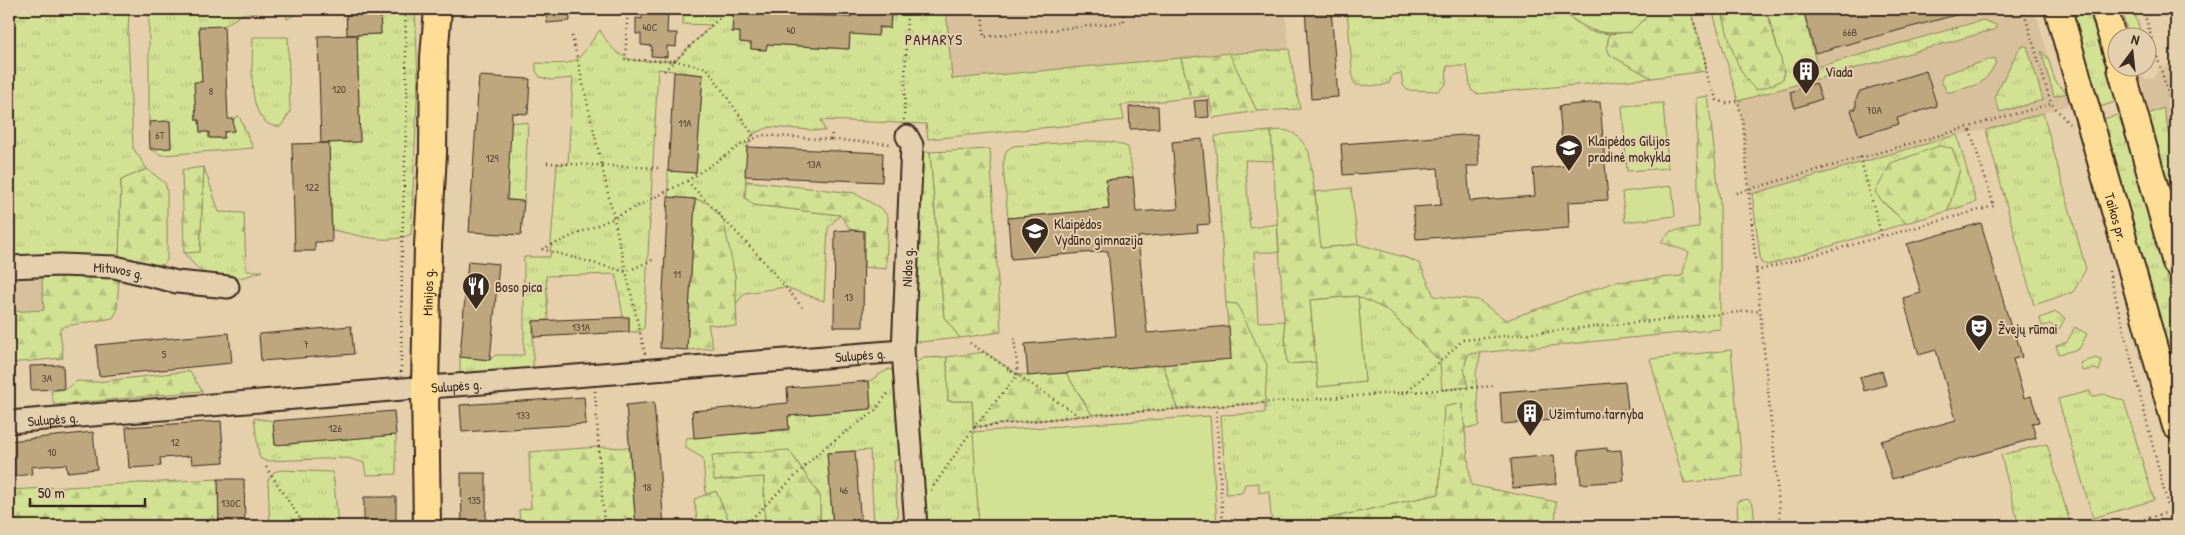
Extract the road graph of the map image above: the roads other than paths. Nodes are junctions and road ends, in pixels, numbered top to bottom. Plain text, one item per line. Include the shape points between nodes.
1 (429, 9) edge
2 (438, 9) edge
3 (2058, 9) edge
4 (2104, 9) edge
5 (2110, 28) edge
6 (434, 57) junction
7 (2124, 78) edge
8 (910, 140) road end
9 (2176, 263) edge
10 (9, 267) edge
11 (228, 287) dead end
12 (903, 351) junction
13 (414, 388) junction
14 (9, 422) edge
15 (2176, 426) edge
16 (916, 520) edge
17 (428, 526) edge

1 - 6 main road, Minijos g.
2 - 6 main road, Minijos g.
3 - 15 main road, Taikos pr.
4 - 5 main road
6 - 13 main road, Minijos g. via 428,246
7 - 9 main road
8 - 12 street, Nidos g.
10 - 11 street, Mituvos g. via 60,264 115,267 177,282
12 - 13 street, Sulupės g.
12 - 16 street, Nidos g.
13 - 14 street, Sulupės g.
13 - 17 main road, Minijos g.

